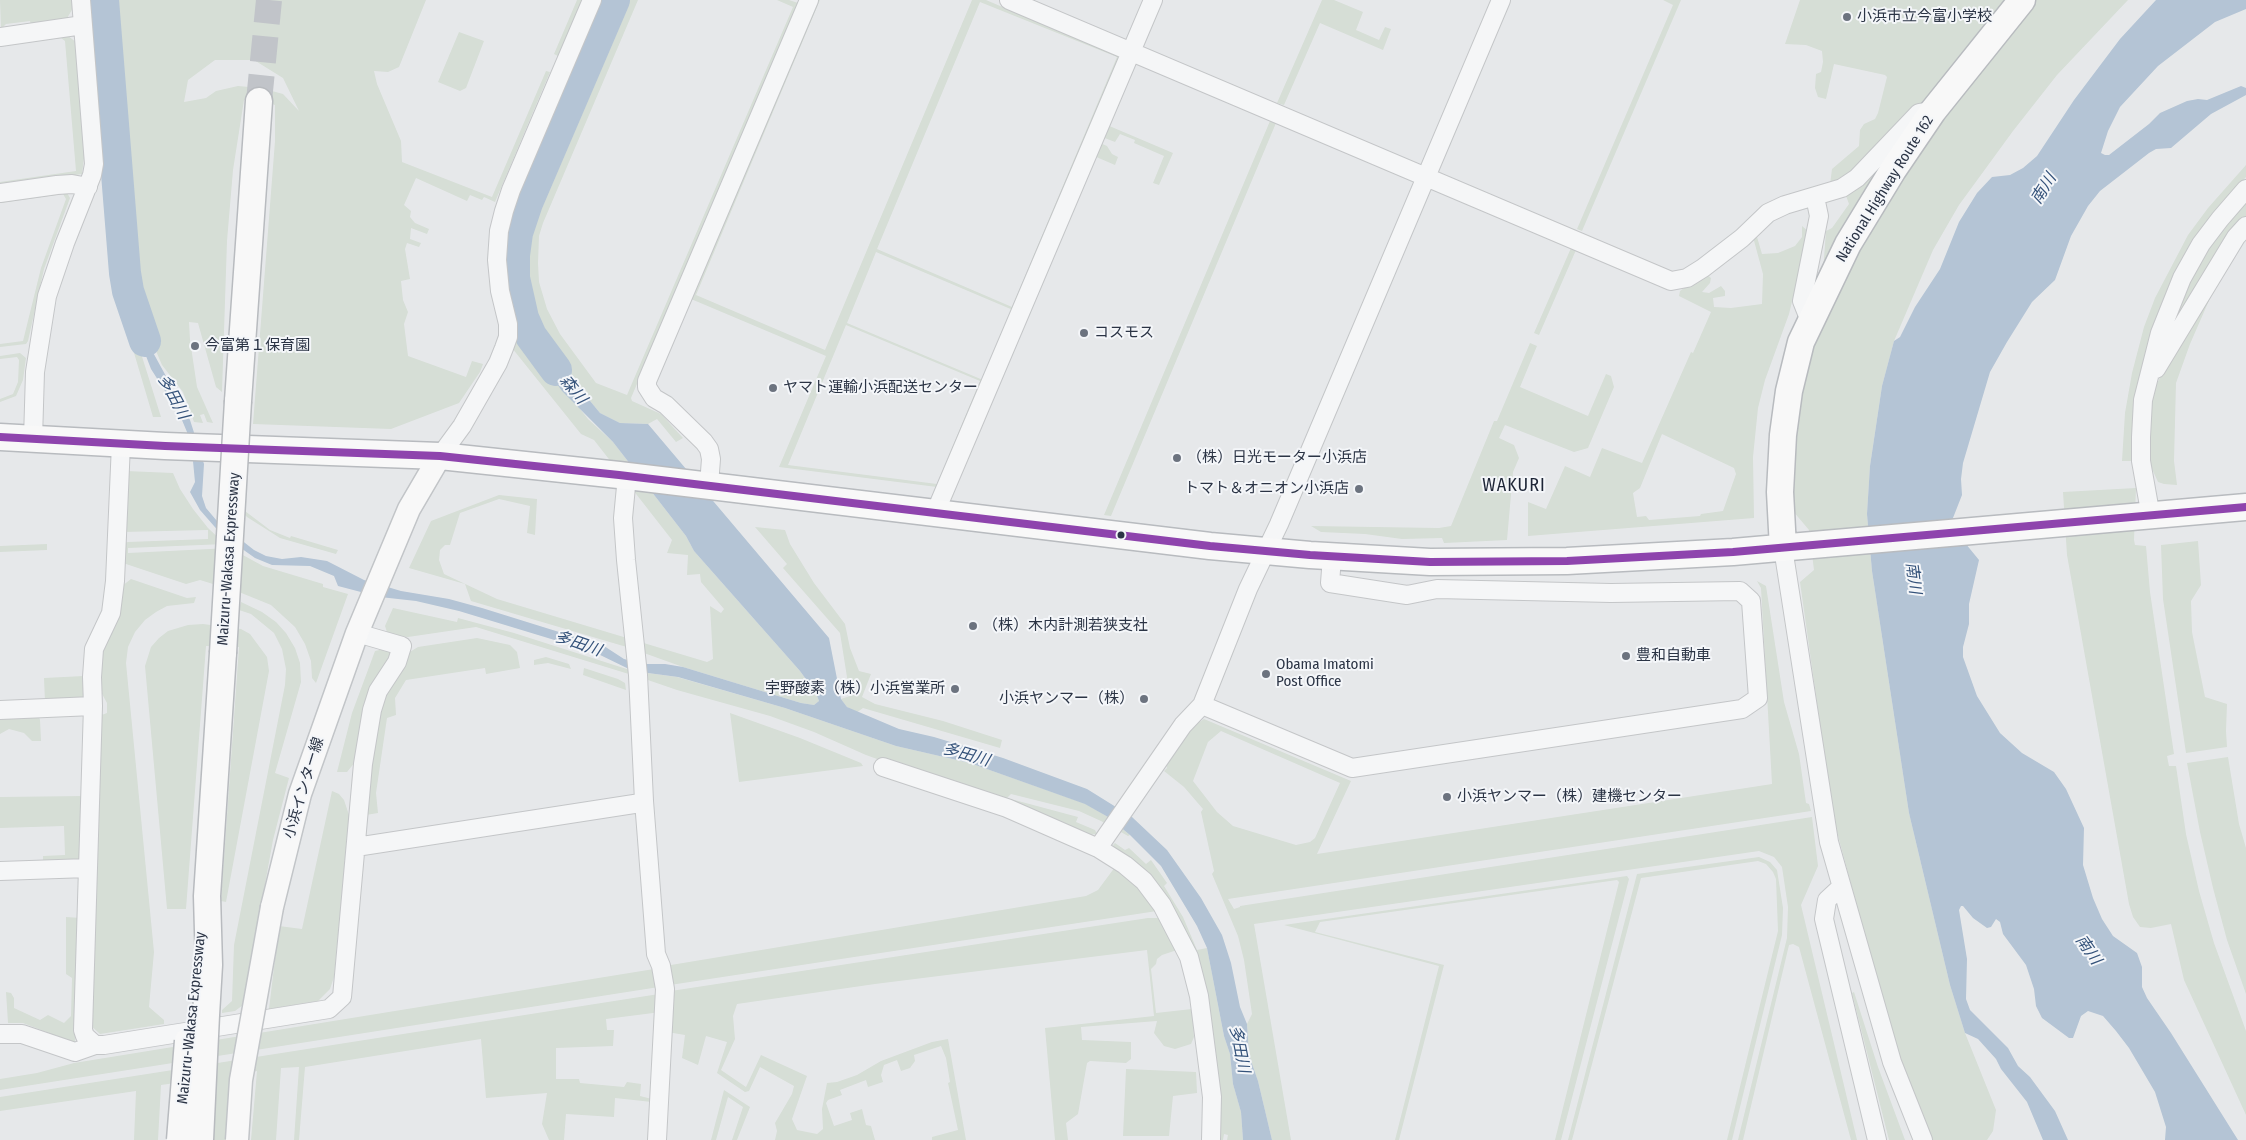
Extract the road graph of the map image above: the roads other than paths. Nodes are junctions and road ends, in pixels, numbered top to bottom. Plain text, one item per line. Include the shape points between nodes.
1 (81, 0) edge
2 (592, 0) edge
3 (809, 0) edge
4 (1009, 0) edge
5 (1153, 0) edge
6 (1501, 0) edge
7 (2022, 0) edge
8 (83, 25) junction
9 (0, 37) edge
10 (1131, 52) junction
11 (259, 101) tunnel mouth
12 (1933, 111) junction
13 (1426, 176) junction
14 (88, 187) junction
15 (2246, 189) edge
16 (0, 193) edge
17 (1815, 197) junction
18 (2246, 226) edge
19 (1810, 320) junction
20 (2149, 380) junction
21 (0, 437) edge
22 (33, 439) junction
23 (121, 444) junction
24 (440, 456) junction
25 (623, 475) junction
26 (718, 487) junction
27 (2246, 507) edge
28 (935, 513) junction
29 (2145, 517) junction
30 (1783, 548) junction
31 (1266, 550) junction
32 (1332, 557) junction
33 (357, 634) junction
34 (1202, 705) junction
35 (94, 706) junction
36 (0, 710) edge
37 (883, 767) dead end
38 (644, 801) junction
39 (1102, 843) junction
40 (356, 847) junction
41 (88, 868) junction
42 (0, 871) edge
43 (1841, 887) junction
44 (198, 1016) junction
45 (0, 1034) edge
46 (95, 1045) junction
47 (180, 1140) edge
48 (200, 1140) edge
49 (237, 1140) edge
50 (658, 1140) edge
51 (1211, 1140) edge
52 (1877, 1140) edge
53 (1923, 1140) edge

1 - 8 street
2 - 24 street via 511,190 502,221 497,260 508,324 504,348 462,426
3 - 26 street via 647,381 654,398 672,411 709,449
4 - 10 street
5 - 10 street
6 - 13 street
7 - 12 highway, National Highway Route 162
8 - 9 street
8 - 14 street via 94,150
10 - 13 street
10 - 28 street
11 - 44 highway, Maizuru-Wakasa Expressway, bridge
12 - 17 street via 1919,114 1857,178 1842,188
12 - 19 highway, National Highway Route 162 via 1869,208 1830,276
13 - 17 street via 1671,281 1687,278 1704,268 1768,213
13 - 31 street
14 - 16 street via 57,185
14 - 22 street via 47,296 35,372
15 - 20 street via 2201,244 2182,278 2160,334
17 - 19 street via 1819,216 1802,301
18 - 20 street via 2236,237
19 - 30 highway, National Highway Route 162 via 1796,361 1784,427 1780,492
20 - 29 street via 2143,400 2141,437
21 - 22 highway
22 - 23 highway
23 - 24 highway
23 - 35 street via 115,581 111,613 94,649
24 - 25 highway
24 - 33 main road, 小浜インター線 via 409,509
25 - 26 highway
25 - 38 street via 623,518 638,675
26 - 28 highway
27 - 29 highway
28 - 31 highway
29 - 30 highway
30 - 32 highway via 1495,562
30 - 43 street via 1823,812
31 - 32 highway
31 - 34 street
32 - 34 street via 1330,583 1408,595 1436,589 1611,593 1740,591 1751,601 1758,698 1742,709 1352,768
33 - 40 street via 402,646 398,662 378,691 372,710 363,764
33 - 49 main road, 小浜インター線, bridge via 300,794 272,907 241,1080
34 - 39 street via 1183,725
35 - 36 street
35 - 41 street
37 - 39 street
38 - 40 street
38 - 50 street via 656,954 665,989
39 - 51 street via 1144,882 1167,914 1189,957 1199,996 1212,1097
40 - 46 street via 342,997 329,1009
41 - 42 street
41 - 46 street via 83,1030
43 - 52 street via 1827,900 1824,919
43 - 53 street via 1892,1062
44 - 47 highway, Maizuru-Wakasa Expressway, bridge
44 - 48 highway, Maizuru-Wakasa Expressway, bridge
45 - 46 street via 22,1034 74,1052

